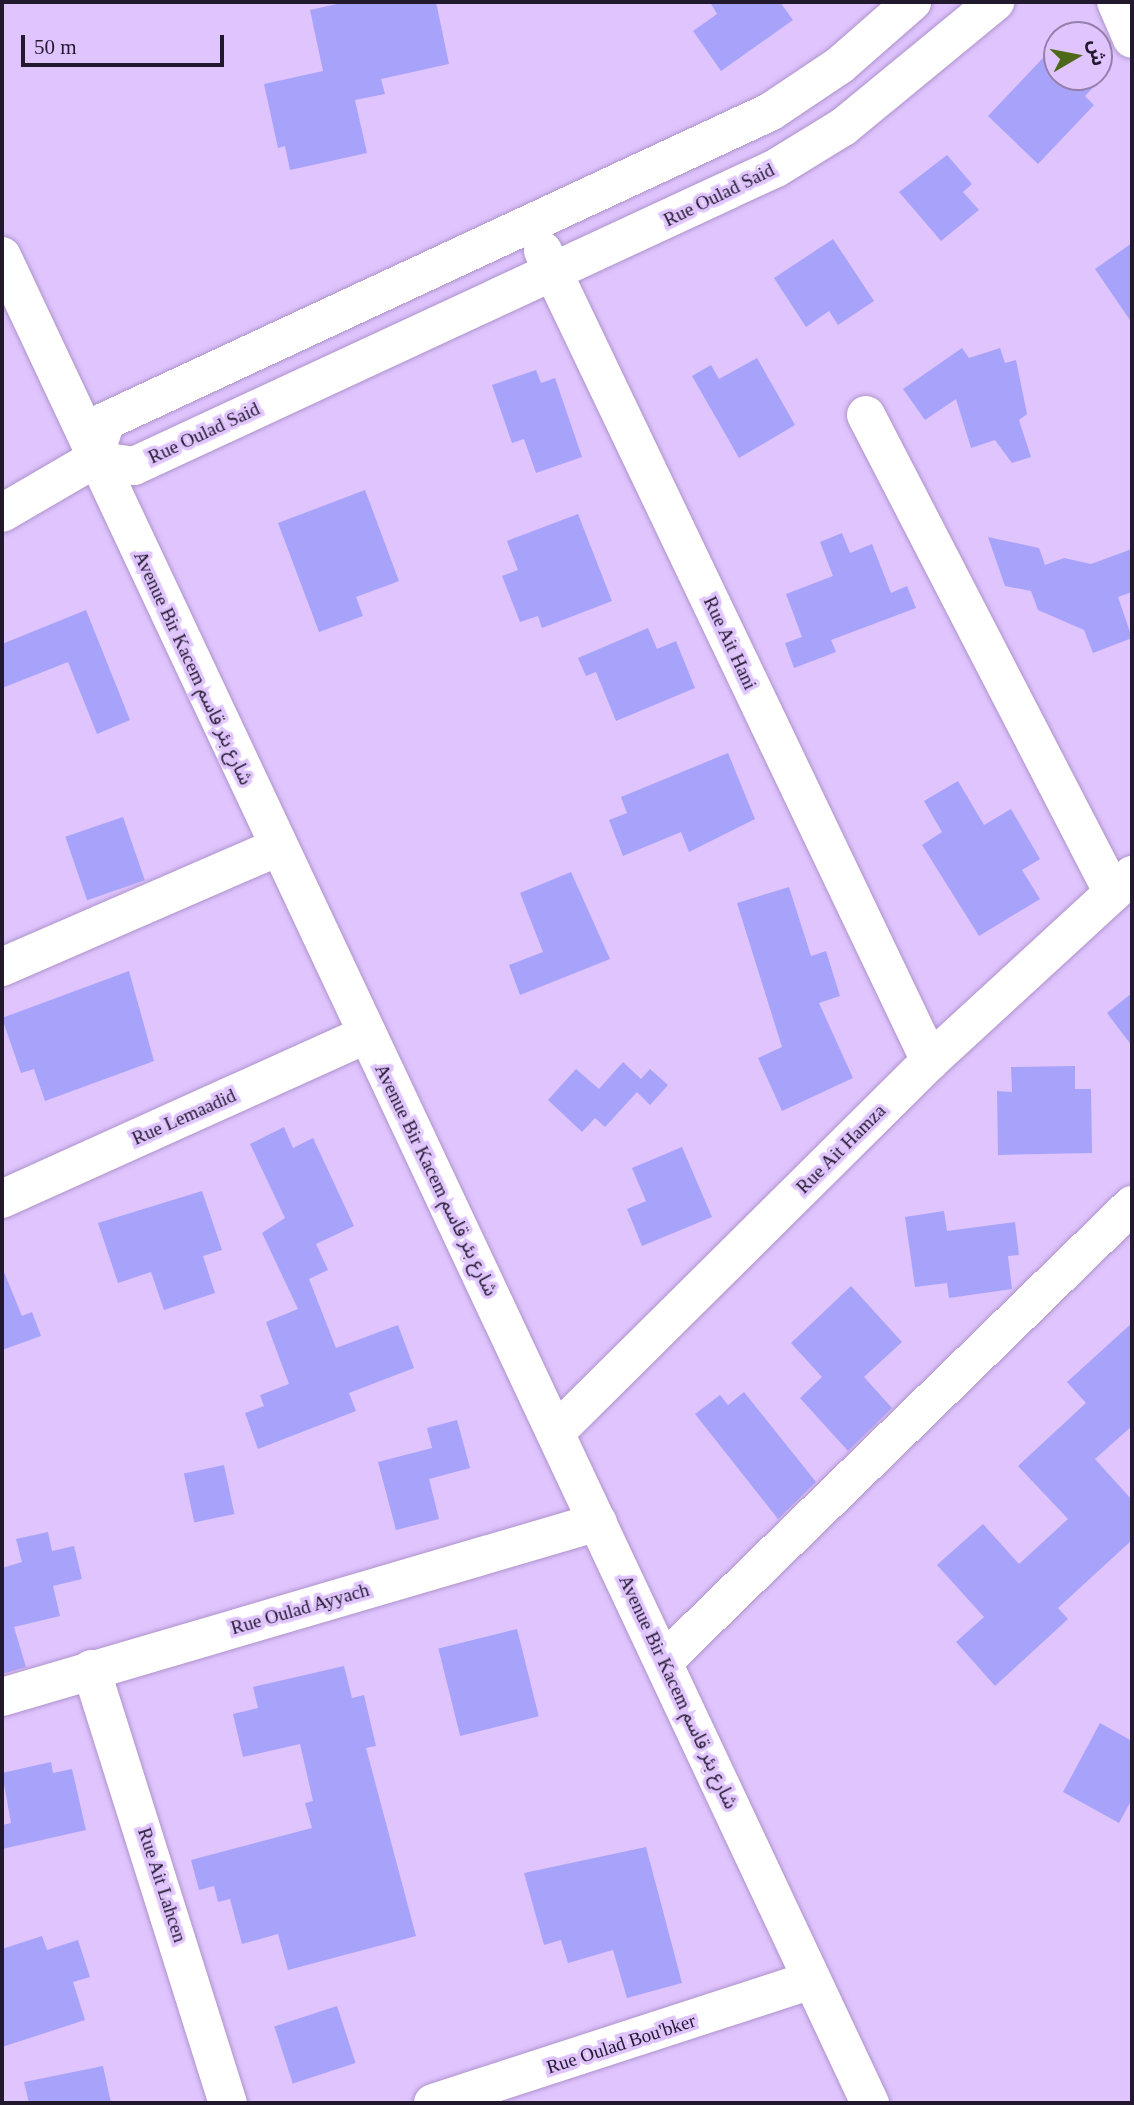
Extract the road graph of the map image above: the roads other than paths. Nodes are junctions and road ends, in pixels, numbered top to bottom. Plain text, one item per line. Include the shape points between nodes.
1 (912, 2) edge
2 (995, 2) edge
3 (1116, 2) edge
4 (1132, 39) edge
5 (530, 225) junction
6 (2, 256) edge
7 (554, 272) junction
8 (866, 415) dead end
9 (93, 460) junction
10 (2, 513) edge
11 (278, 847) junction
12 (1122, 884) edge
13 (2, 967) edge
14 (367, 1034) junction
15 (930, 1061) junction
16 (2, 1199) edge
17 (1132, 1205) edge
18 (557, 1431) junction
19 (598, 1522) junction
20 (666, 1659) junction
21 (91, 1669) junction
22 (2, 1698) edge
23 (809, 1982) junction
24 (228, 2103) edge
25 (433, 2103) edge
26 (870, 2103) edge

1 - 5 street via 790,101
2 - 7 street, Rue Oulad Said via 808,150
3 - 4 street
5 - 7 street, Rue Ait Hani
5 - 9 street via 273,338 106,421
6 - 9 street, Avenue Bir Kacem شارع بئر قاسم
7 - 9 street, Rue Oulad Said via 134,466
7 - 15 street, Rue Ait Hani
8 - 12 street
9 - 10 street
9 - 11 street, Avenue Bir Kacem شارع بئر قاسم
11 - 13 street
11 - 14 street, Avenue Bir Kacem شارع بئر قاسم
12 - 15 street, Rue Ait Hamza
14 - 16 street, Rue Lemaadid
14 - 18 street, Avenue Bir Kacem شارع بئر قاسم
15 - 18 street, Rue Ait Hamza
17 - 20 street
18 - 19 street, Avenue Bir Kacem شارع بئر قاسم
19 - 20 street, Avenue Bir Kacem شارع بئر قاسم
19 - 21 street, Rue Oulad Ayyach
20 - 23 street, Avenue Bir Kacem شارع بئر قاسم
21 - 22 street, Rue Oulad Ayyach
21 - 24 street, Rue Ait Lahcen
23 - 25 street, Rue Oulad Bou'bker
23 - 26 street, Avenue Bir Kacem شارع بئر قاسم

